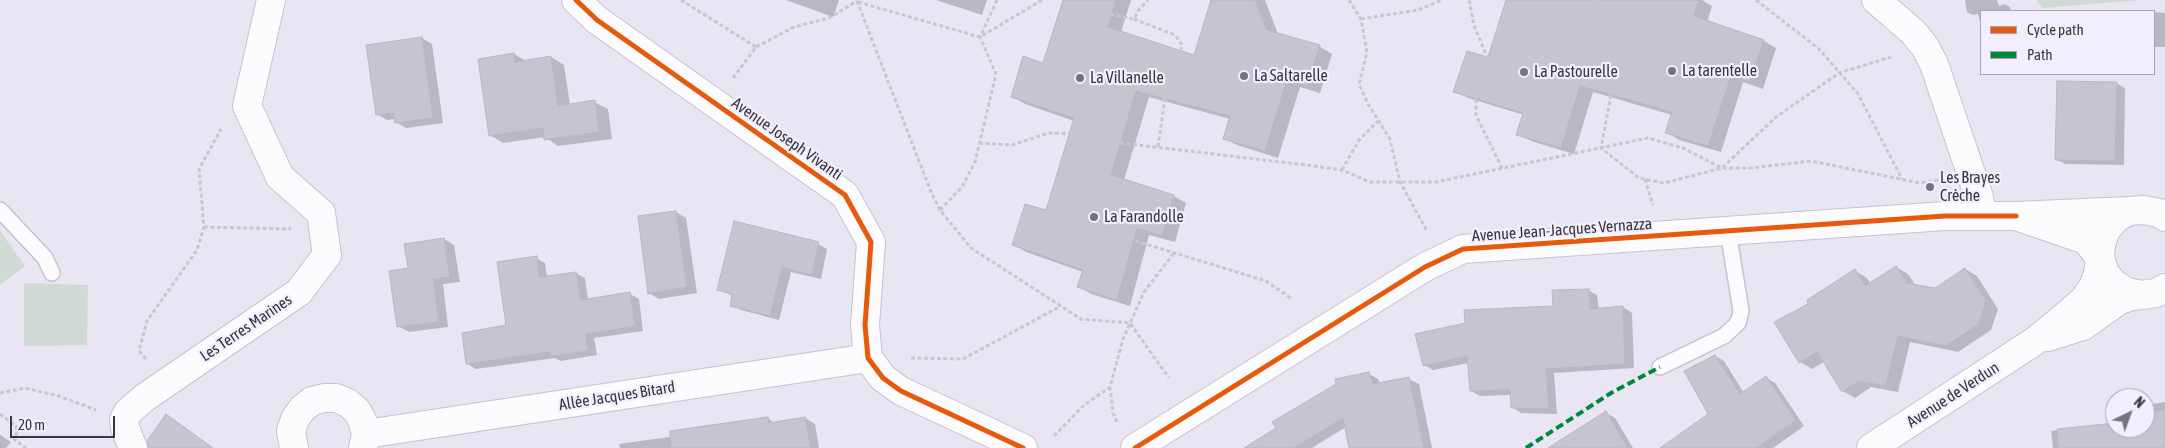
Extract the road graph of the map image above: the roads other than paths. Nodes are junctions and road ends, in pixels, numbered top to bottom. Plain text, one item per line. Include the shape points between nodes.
1 (271, 0) edge
2 (576, 0) edge
3 (1876, 0) edge
4 (0, 210) edge
5 (2129, 211) junction
6 (1982, 216) junction
7 (2016, 216) junction
8 (2165, 217) edge
9 (1728, 231) junction
10 (2100, 258) junction
11 (52, 273) dead end
12 (2153, 292) edge
13 (2035, 342) junction
14 (868, 358) junction
15 (1660, 367) dead end
16 (1128, 438) edge
17 (365, 441) edge
18 (133, 448) edge
19 (294, 448) edge
20 (1023, 448) edge
21 (1871, 448) edge

1 - 18 street, Les Terres Marines via 247,106 280,177 320,214 327,255 299,292 128,412 125,428
2 - 14 street, Avenue Joseph Vivanti via 597,20 845,195 871,242 865,325
3 - 6 street via 1926,47 1979,197
4 - 11 lane via 45,258
5 - 7 street, Avenue Jean-Jacques Vernazza
5 - 8 street, Avenue Jean-Jacques Vernazza via 2144,210
5 - 10 street, Avenue de Verdun via 2116,218 2106,230
6 - 7 street, Avenue Jean-Jacques Vernazza
6 - 9 street, Avenue Jean-Jacques Vernazza
7 - 10 street, Avenue Jean-Jacques Vernazza via 2086,240
9 - 15 lane via 1741,311 1738,323 1724,336
9 - 16 street, Avenue Jean-Jacques Vernazza via 1463,249 1426,267
10 - 12 street, Avenue Jean-Jacques Vernazza via 2105,273 2114,284 2127,292
10 - 13 street, Avenue de Verdun via 2093,287 2084,300
12 - 13 street, Avenue de Verdun via 2118,301 2083,326
13 - 21 street, Avenue de Verdun
14 - 17 street, Allée Jacques Bitard
14 - 20 street via 882,378 900,392
17 - 19 street, Allée Jacques Bitard via 363,422 357,411 336,398 324,398 312,401 295,419 291,431

